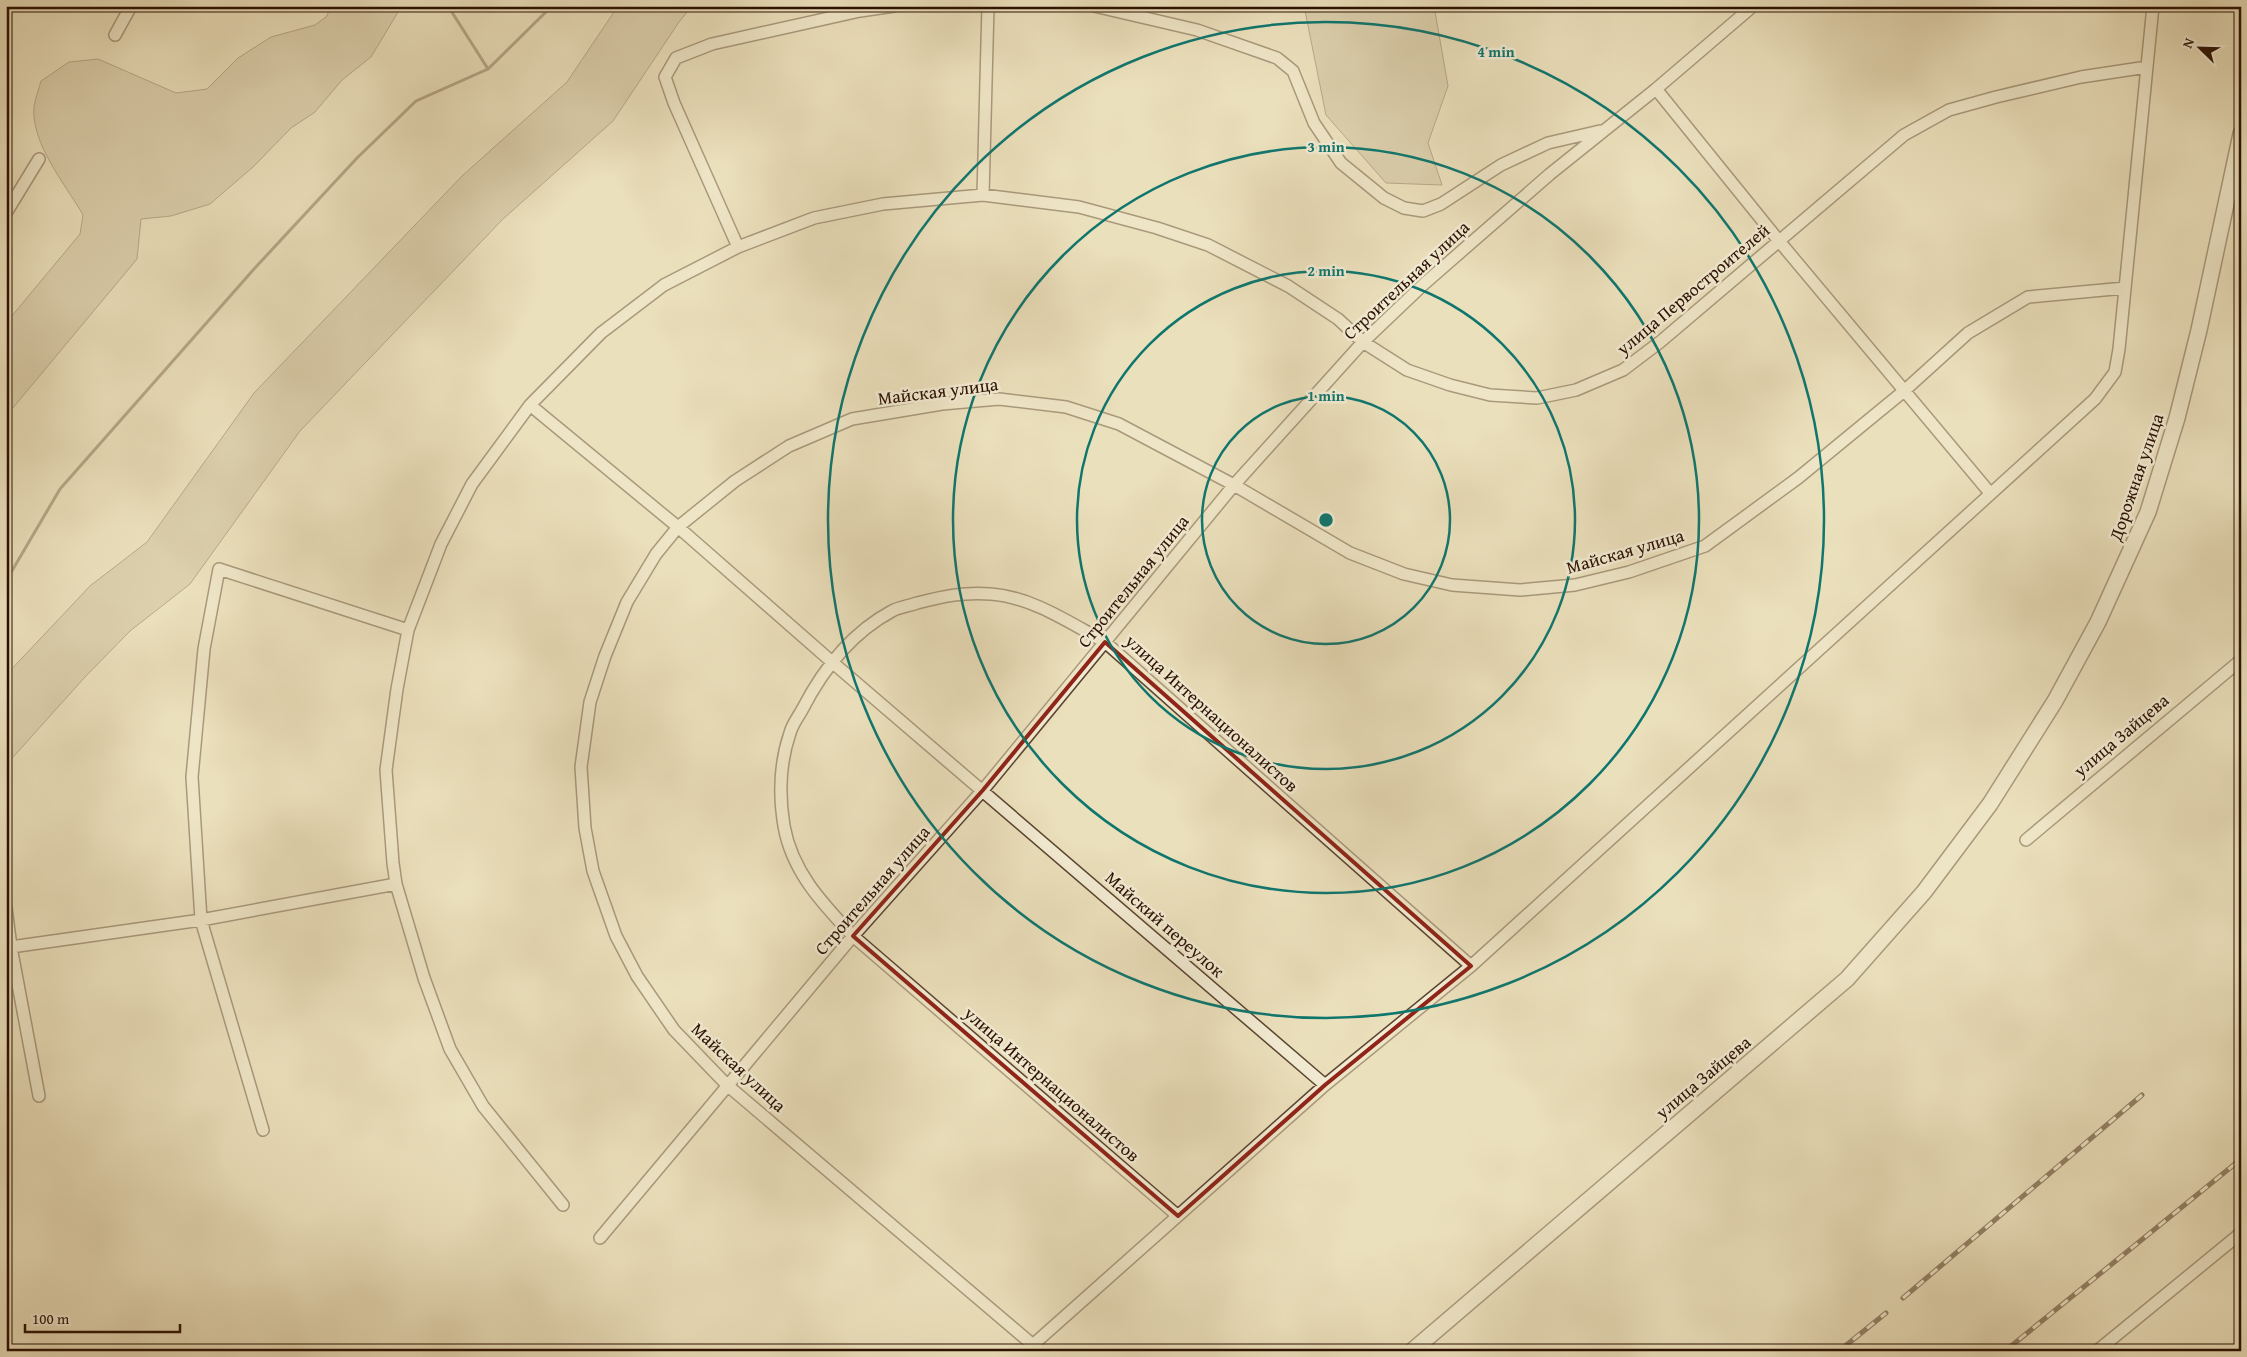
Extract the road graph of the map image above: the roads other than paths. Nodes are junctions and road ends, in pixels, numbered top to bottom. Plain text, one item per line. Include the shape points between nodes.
1 (132, 6) edge
2 (894, 6) edge
3 (988, 6) edge
4 (1094, 6) edge
5 (1753, 6) edge
6 (2153, 6) edge
7 (115, 35) dead end
8 (2147, 68) junction
9 (1656, 89) junction
10 (1602, 131) junction
11 (2241, 134) edge
12 (39, 159) dead end
13 (984, 195) junction
14 (6, 213) edge
15 (1779, 240) junction
16 (738, 247) junction
17 (2125, 288) junction
18 (1363, 342) junction
19 (1904, 391) junction
20 (530, 405) junction
21 (1234, 485) junction
22 (1990, 493) junction
23 (678, 527) junction
24 (408, 630) junction
25 (1106, 642) junction
26 (2241, 660) edge
27 (832, 662) junction
28 (983, 790) junction
29 (1990, 804) joint
30 (2026, 840) dead end
31 (396, 884) junction
32 (6, 908) edge
33 (201, 920) junction
34 (853, 936) junction
35 (11, 947) junction
36 (1471, 966) junction
37 (727, 1085) junction
38 (1325, 1085) junction
39 (39, 1096) dead end
40 (263, 1130) dead end
41 (563, 1206) dead end
42 (1178, 1216) junction
43 (2241, 1234) edge
44 (600, 1238) dead end
45 (1030, 1348) edge
46 (1412, 1351) edge
47 (2097, 1351) edge

1 - 7 street
2 - 16 street via 712,44 676,58 665,77
3 - 13 street
4 - 10 street via 1197,30 1277,58 1293,71 1314,123 1341,163 1384,198 1404,208 1423,211 1548,143
5 - 9 street, Строительная улица
6 - 8 street
8 - 15 street, улица Первостроителей via 2081,77 1949,110 1904,135
8 - 17 street
9 - 10 street, Строительная улица
9 - 15 street
10 - 18 street, Строительная улица via 1425,283
11 - 29 street, Дорожная улица via 2199,330 2177,418 2148,512 2098,622 2055,701
12 - 14 street
13 - 16 street, улица Первостроителей via 883,204 814,218
13 - 18 street, улица Первостроителей via 1078,206 1208,246 1288,286 1338,319
15 - 18 street, улица Первостроителей via 1623,370 1576,390 1537,398 1490,395 1407,370
15 - 19 street
16 - 20 street, улица Первостроителей via 664,285 601,333
17 - 19 street, Майская улица via 2028,297 1968,333
17 - 22 street via 2116,372 2096,399
18 - 21 street, Строительная улица
19 - 21 street, Майская улица via 1798,478 1705,546 1629,572 1575,585 1520,590 1452,585 1404,574 1350,553
19 - 22 street
20 - 23 street, Майский переулок
20 - 24 street, улица Первостроителей via 472,484 441,544
21 - 23 street, Майская улица via 1119,424 1066,406 999,399 942,404 852,419 789,446 735,481
21 - 25 street, Строительная улица
22 - 36 street
23 - 27 street, Майский переулок
23 - 37 street, Майская улица via 656,554 627,602 590,702 581,767 585,828 594,871 613,927 637,976 674,1030
24 - 31 street, улица Первостроителей via 386,770
24 - 33 street via 219,570 204,648 192,777
25 - 27 street, улица Интернационалистов via 1021,600 993,594 954,593 893,610 860,632
25 - 28 street, Строительная улица
25 - 36 street, улица Интернационалистов
26 - 30 street, улица Зайцева
27 - 28 street, Майский переулок
27 - 34 street, улица Интернационалистов via 813,688 790,733 780,782 782,809 784,827 797,866 814,894
28 - 34 street, Строительная улица
28 - 38 street, Майский переулок
29 - 46 street, улица Зайцева via 1924,892 1847,979
31 - 33 street
31 - 41 street, улица Первостроителей via 424,978 450,1049 483,1106
32 - 35 street
33 - 35 street
33 - 40 street
34 - 37 street, Строительная улица
34 - 42 street, улица Интернационалистов
35 - 39 street
36 - 38 street
37 - 44 street, Строительная улица
37 - 45 street, Майская улица
38 - 42 street
42 - 45 street
43 - 47 street

